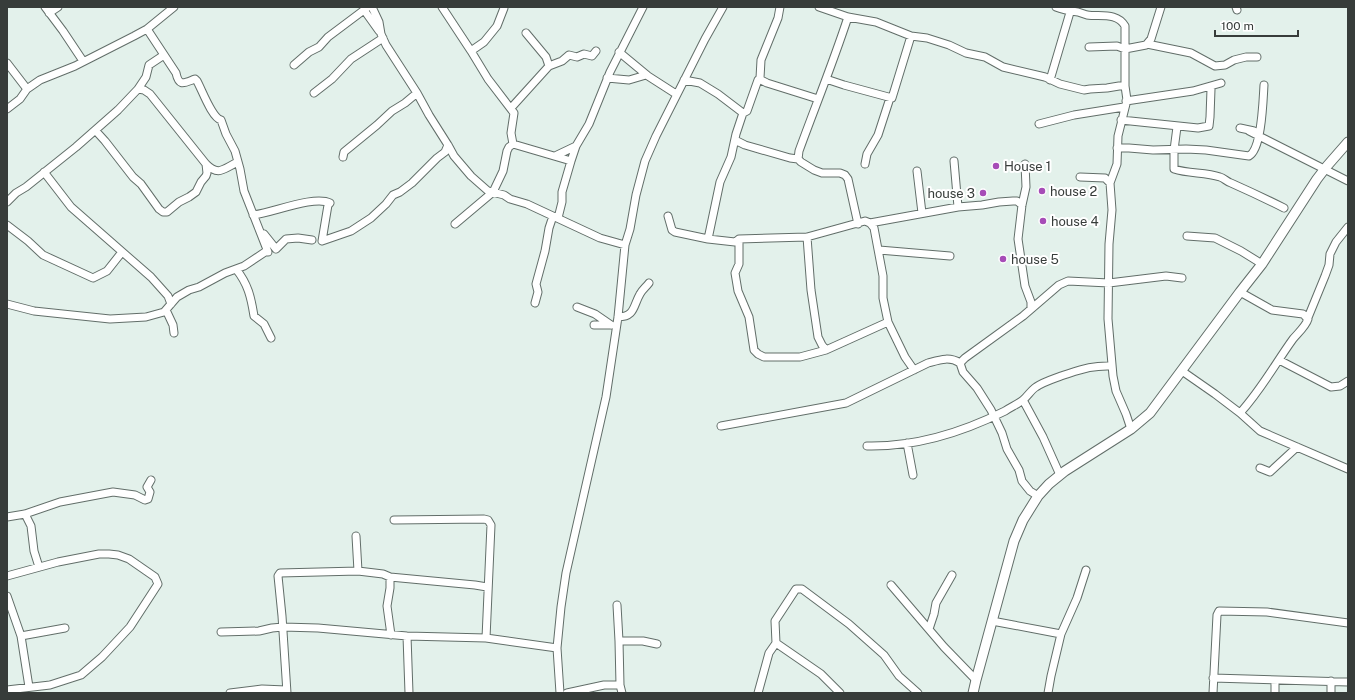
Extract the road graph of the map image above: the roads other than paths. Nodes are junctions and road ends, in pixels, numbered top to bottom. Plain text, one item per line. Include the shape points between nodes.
1 (58, 7) edge
2 (174, 7) edge
3 (372, 7) edge
4 (442, 7) edge
5 (643, 7) edge
6 (723, 7) edge
7 (780, 7) edge
8 (819, 7) edge
9 (1056, 7) edge
10 (1162, 7) edge
11 (504, 8) edge
12 (366, 9) edge
13 (1071, 9) edge
14 (47, 10) edge
15 (848, 17) junction
16 (147, 29) junction
17 (526, 33) dead end
18 (382, 36) junction
19 (911, 36) junction
20 (1147, 44) junction
21 (1089, 47) dead end
22 (1125, 49) junction
23 (471, 51) junction
24 (596, 52) dead end
25 (619, 52) junction
26 (164, 55) junction
27 (1257, 57) dead end
28 (83, 61) junction
29 (7, 63) edge
30 (294, 65) dead end
31 (550, 66) junction
32 (646, 75) junction
33 (607, 78) junction
34 (760, 78) junction
35 (826, 79) junction
36 (684, 80) junction
37 (1050, 80) junction
38 (1221, 83) dead end
39 (1264, 85) dead end
40 (1125, 86) junction
41 (27, 89) junction
42 (138, 89) junction
43 (1211, 89) dead end
44 (314, 93) dead end
45 (417, 93) junction
46 (676, 94) junction
47 (818, 98) junction
48 (890, 98) junction
49 (1125, 104) junction
50 (7, 108) edge
51 (511, 108) junction
52 (743, 112) junction
53 (1122, 118) junction
54 (1039, 124) dead end
55 (1178, 127) junction
56 (1240, 128) dead end
57 (95, 130) junction
58 (1249, 131) junction
59 (1260, 131) junction
60 (735, 140) junction
61 (1348, 142) edge
62 (513, 144) junction
63 (448, 145) junction
64 (576, 146) junction
65 (1117, 148) junction
66 (1174, 150) junction
67 (445, 152) junction
68 (454, 156) junction
69 (555, 156) junction
70 (343, 157) dead end
71 (798, 159) junction
72 (571, 161) junction
73 (954, 161) dead end
74 (238, 162) junction
75 (206, 164) junction
76 (865, 164) dead end
77 (1025, 164) dead end
78 (1327, 166) junction
79 (917, 171) dead end
80 (44, 172) junction
81 (1080, 177) dead end
82 (1348, 181) edge
83 (1110, 183) junction
84 (493, 192) junction
85 (7, 202) edge
86 (1022, 205) junction
87 (958, 207) junction
88 (1284, 208) dead end
89 (922, 213) junction
90 (256, 216) junction
91 (668, 216) dead end
92 (555, 217) junction
93 (870, 223) junction
94 (455, 224) dead end
95 (858, 224) junction
96 (7, 225) edge
97 (1348, 227) edge
98 (1187, 236) dead end
99 (807, 237) junction
100 (708, 239) junction
101 (739, 239) junction
102 (312, 240) dead end
103 (625, 246) junction
104 (879, 250) junction
105 (122, 252) junction
106 (950, 256) dead end
107 (1262, 264) junction
108 (236, 269) junction
109 (1182, 278) dead end
110 (649, 283) dead end
111 (1109, 283) junction
112 (1240, 292) junction
113 (170, 300) junction
114 (535, 303) dead end
115 (7, 304) edge
116 (577, 307) dead end
117 (1031, 308) junction
118 (166, 310) junction
119 (615, 322) junction
120 (888, 322) junction
121 (1306, 322) dead end
122 (594, 325) dead end
123 (174, 333) dead end
124 (270, 338) dead end
125 (826, 350) junction
126 (1279, 360) junction
127 (960, 363) junction
128 (1112, 366) junction
129 (914, 370) junction
130 (1182, 371) junction
131 (1348, 381) edge
132 (1023, 400) junction
133 (1240, 413) junction
134 (994, 416) junction
135 (721, 426) dead end
136 (1131, 429) junction
137 (907, 443) junction
138 (867, 446) dead end
139 (1297, 447) junction
140 (1260, 468) dead end
141 (1348, 469) edge
142 (913, 475) dead end
143 (1060, 475) junction
144 (151, 480) dead end
145 (1038, 496) junction
146 (25, 514) junction
147 (7, 517) edge
148 (394, 520) dead end
149 (356, 536) dead end
150 (39, 567) junction
151 (1086, 570) dead end
152 (358, 571) junction
153 (952, 575) dead end
154 (7, 576) edge
155 (390, 578) junction
156 (891, 585) dead end
157 (487, 587) junction
158 (7, 596) edge
159 (617, 605) dead end
160 (992, 622) junction
161 (1348, 623) edge
162 (283, 627) junction
163 (65, 628) dead end
164 (929, 629) junction
165 (221, 632) dead end
166 (391, 634) junction
167 (1061, 634) junction
168 (21, 636) junction
169 (407, 636) junction
170 (486, 638) junction
171 (620, 641) junction
172 (776, 643) junction
173 (657, 644) dead end
174 (557, 648) junction
175 (1213, 678) junction
176 (976, 680) junction
177 (1274, 680) junction
178 (1331, 681) junction
179 (1348, 682) edge
180 (620, 685) junction
181 (29, 687) junction
182 (7, 690) edge
183 (287, 691) edge
184 (230, 693) edge
185 (409, 693) edge
186 (560, 693) edge
187 (567, 693) edge
188 (622, 693) edge
189 (758, 693) edge
190 (840, 693) edge
191 (918, 693) edge
192 (974, 693) edge
193 (1048, 693) edge
194 (1213, 693) edge
195 (1274, 693) edge
196 (1331, 693) edge

1 - 14 street
2 - 16 street
3 - 18 street
4 - 23 street
5 - 25 street
6 - 36 street
7 - 34 street via 761,60
8 - 15 street
9 - 13 street
10 - 20 street
11 - 23 street via 497,26 484,42
12 - 18 street
12 - 30 street
13 - 22 street via 1087,15 1104,15 1121,20 1125,26
13 - 37 street
14 - 28 street
15 - 19 street via 876,22
15 - 35 street
16 - 26 street
16 - 28 street
17 - 31 street via 546,57
18 - 44 street via 351,59
18 - 45 street
19 - 37 street via 927,38 966,53 985,57 1003,67
19 - 48 street
20 - 22 street
20 - 27 street via 1191,53 1215,66 1246,57
21 - 22 street via 1117,46
22 - 40 street
23 - 51 street via 488,79
24 - 31 street via 592,56 569,55
25 - 32 street
25 - 33 street
26 - 42 street via 149,65 146,77
26 - 74 street via 181,83 197,81 212,113 221,120
28 - 41 street via 40,80
29 - 41 street
31 - 51 street
32 - 33 street via 629,80
32 - 46 street
33 - 64 street via 589,124
34 - 47 street via 767,83
34 - 52 street via 747,110
35 - 47 street
35 - 48 street
36 - 46 street
36 - 52 street via 700,83
37 - 40 street via 1084,90
38 - 49 street
39 - 59 street
40 - 49 street
41 - 50 street via 20,99
42 - 57 street
42 - 75 street via 150,94
43 - 55 street via 1209,126
45 - 63 street
45 - 70 street via 344,152
46 - 103 street via 645,161
47 - 71 street
48 - 76 street
49 - 53 street
49 - 54 street
51 - 62 street via 515,115 511,133
52 - 60 street
53 - 55 street
53 - 65 street
55 - 66 street
56 - 58 street
57 - 75 street via 163,212 167,212 196,192 206,176
57 - 80 street
58 - 59 street
58 - 82 street
59 - 66 street via 1255,150 1249,156 1206,150
60 - 71 street
60 - 100 street via 720,182
61 - 78 street
62 - 69 street
62 - 84 street via 507,151 503,171
63 - 67 street
63 - 68 street
64 - 69 street
64 - 72 street
65 - 66 street
65 - 83 street via 1117,164
66 - 88 street via 1174,169 1221,178
67 - 68 street
67 - 90 street via 412,183 393,195 372,218 343,235 322,241 330,203 326,201 310,201
68 - 84 street via 471,176 488,191
69 - 72 street
71 - 95 street via 814,170 822,173 840,173 848,179
72 - 92 street via 562,192 562,202
73 - 87 street
74 - 75 street via 216,171
74 - 90 street via 244,191
77 - 86 street via 1026,187
78 - 82 street
78 - 107 street
79 - 89 street
80 - 85 street
80 - 105 street via 71,207
81 - 83 street via 1106,178
83 - 111 street via 1112,210
84 - 92 street
84 - 94 street
86 - 87 street via 1013,201
86 - 117 street via 1019,252
87 - 89 street
89 - 93 street
90 - 102 street via 263,233 276,249 286,239
90 - 108 street via 268,252
91 - 100 street via 675,232
92 - 103 street via 600,238
92 - 114 street via 549,228 536,284 538,292
93 - 95 street via 865,221
93 - 104 street via 874,228
95 - 99 street
96 - 105 street via 43,255 93,278 107,271
97 - 121 street via 1330,254 1329,265
98 - 107 street via 1215,238
99 - 101 street
99 - 125 street via 818,337
100 - 101 street via 735,242
101 - 125 street via 736,284 749,317 754,350 764,357 800,357
103 - 119 street
104 - 106 street
104 - 120 street
105 - 113 street via 151,277
107 - 112 street
108 - 113 street
108 - 124 street via 252,298 254,316 264,324
109 - 111 street via 1166,276
110 - 119 street via 631,314
111 - 117 street via 1068,281 1059,285
111 - 128 street via 1108,319
112 - 126 street via 1272,310 1303,314 1307,317 1307,322
112 - 130 street
113 - 118 street
115 - 118 street via 34,311 110,319 146,317
116 - 119 street
117 - 127 street
118 - 123 street
119 - 122 street
119 - 174 street via 606,397 566,573
120 - 125 street
120 - 129 street
126 - 131 street via 1331,387 1340,386
126 - 133 street via 1258,392
127 - 129 street via 952,359 942,360
127 - 134 street via 963,372 988,403
128 - 132 street via 1088,367 1047,381 1035,387
128 - 136 street via 1116,392
129 - 135 street via 846,403
130 - 133 street
130 - 136 street via 1150,413
132 - 134 street
132 - 143 street
133 - 139 street via 1260,431
134 - 137 street via 956,432
134 - 145 street via 1022,481
136 - 143 street
137 - 138 street
137 - 142 street
139 - 140 street via 1270,472
139 - 141 street
143 - 145 street
144 - 146 street via 147,487 150,492 148,499 145,500 135,495 113,492 60,502
145 - 160 street via 1014,541
146 - 147 street
146 - 150 street via 31,526
148 - 157 street via 488,520 491,525
149 - 152 street
150 - 154 street
150 - 181 street via 99,554 118,555 156,577 158,584 130,627 81,675 50,685
151 - 167 street
152 - 155 street via 383,574
152 - 162 street via 280,573 278,576
153 - 164 street via 936,603
155 - 157 street
155 - 166 street via 387,606
156 - 164 street
157 - 170 street
158 - 168 street
159 - 171 street
160 - 167 street
160 - 176 street
161 - 175 street via 1267,612 1219,612
162 - 165 street via 260,631
162 - 166 street
162 - 183 street
163 - 168 street
164 - 176 street
166 - 169 street
167 - 193 street
168 - 181 street
169 - 170 street
169 - 185 street
170 - 174 street
171 - 173 street
171 - 180 street
172 - 189 street via 769,653
172 - 190 street via 821,674
172 - 191 street via 777,617 796,589 802,589 850,624 884,655 899,676
174 - 186 street
175 - 177 street
175 - 194 street
176 - 192 street
177 - 178 street
177 - 195 street
178 - 179 street
178 - 196 street
180 - 187 street via 604,685
180 - 188 street
181 - 182 street
183 - 184 street via 262,689

